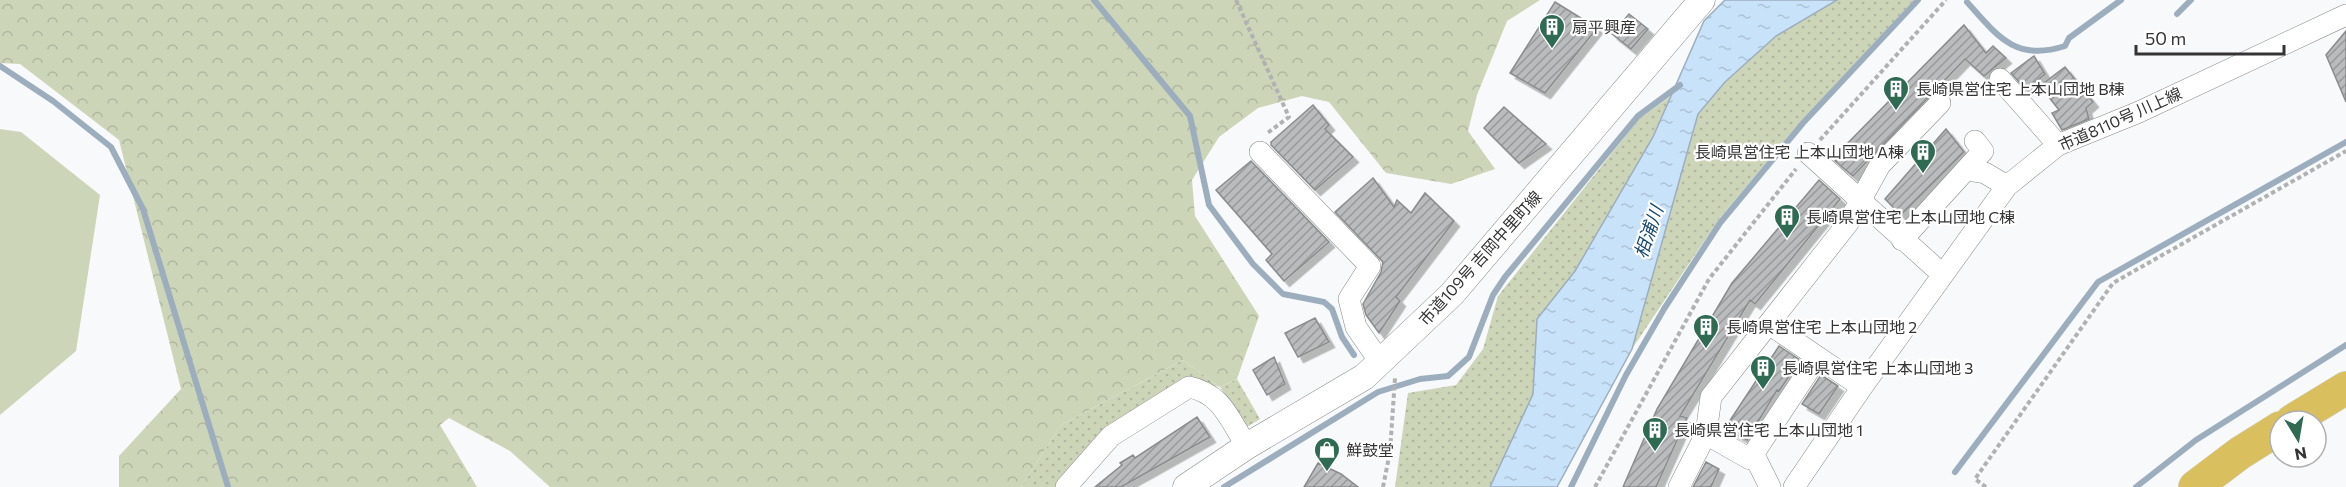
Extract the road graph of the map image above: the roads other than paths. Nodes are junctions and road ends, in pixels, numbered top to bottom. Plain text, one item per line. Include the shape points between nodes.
1 (1702, 0) edge
2 (2346, 15) edge
3 (2000, 79) dead end
4 (1940, 103) dead end
5 (1975, 141) dead end
6 (2058, 145) junction
7 (1260, 152) road end
8 (1808, 153) road end
9 (1966, 170) junction
10 (2007, 186) junction
11 (1859, 200) junction
12 (1902, 240) junction
13 (1942, 274) junction
14 (1768, 324) junction
15 (1817, 358) junction
16 (1388, 366) junction
17 (1862, 387) junction
18 (2346, 388) edge
19 (2312, 409) edge
20 (1706, 434) junction
21 (2268, 436) edge
22 (1247, 446) junction
23 (1753, 453) junction
24 (1066, 487) edge
25 (1186, 487) edge
26 (1679, 487) edge
27 (1770, 487) edge
28 (1794, 487) edge
29 (2195, 487) edge

1 - 16 street, 市道109号 吉岡中里町線
2 - 6 street, 市道8110号 川上線 via 2139,112
3 - 6 street
4 - 11 street via 1880,165
5 - 9 street via 1983,151
6 - 10 street, 市道8110号 川上線
7 - 16 street via 1370,266 1349,298 1356,327
8 - 11 street
9 - 10 street via 1985,173
9 - 12 street
10 - 13 street, 市道8110号 川上線
11 - 12 street
11 - 14 street via 1848,223
12 - 13 street
13 - 17 street, 市道8110号 川上線
14 - 15 street
14 - 20 street via 1711,397
15 - 17 street
15 - 23 street
16 - 22 street, 市道109号 吉岡中里町線
17 - 28 street, 市道8110号 川上線
18 - 19 highway
20 - 23 street via 1750,459
20 - 26 street
21 - 29 highway
22 - 24 street via 1216,398 1189,387 1111,436
22 - 25 street, 市道109号 吉岡中里町線
23 - 27 street

